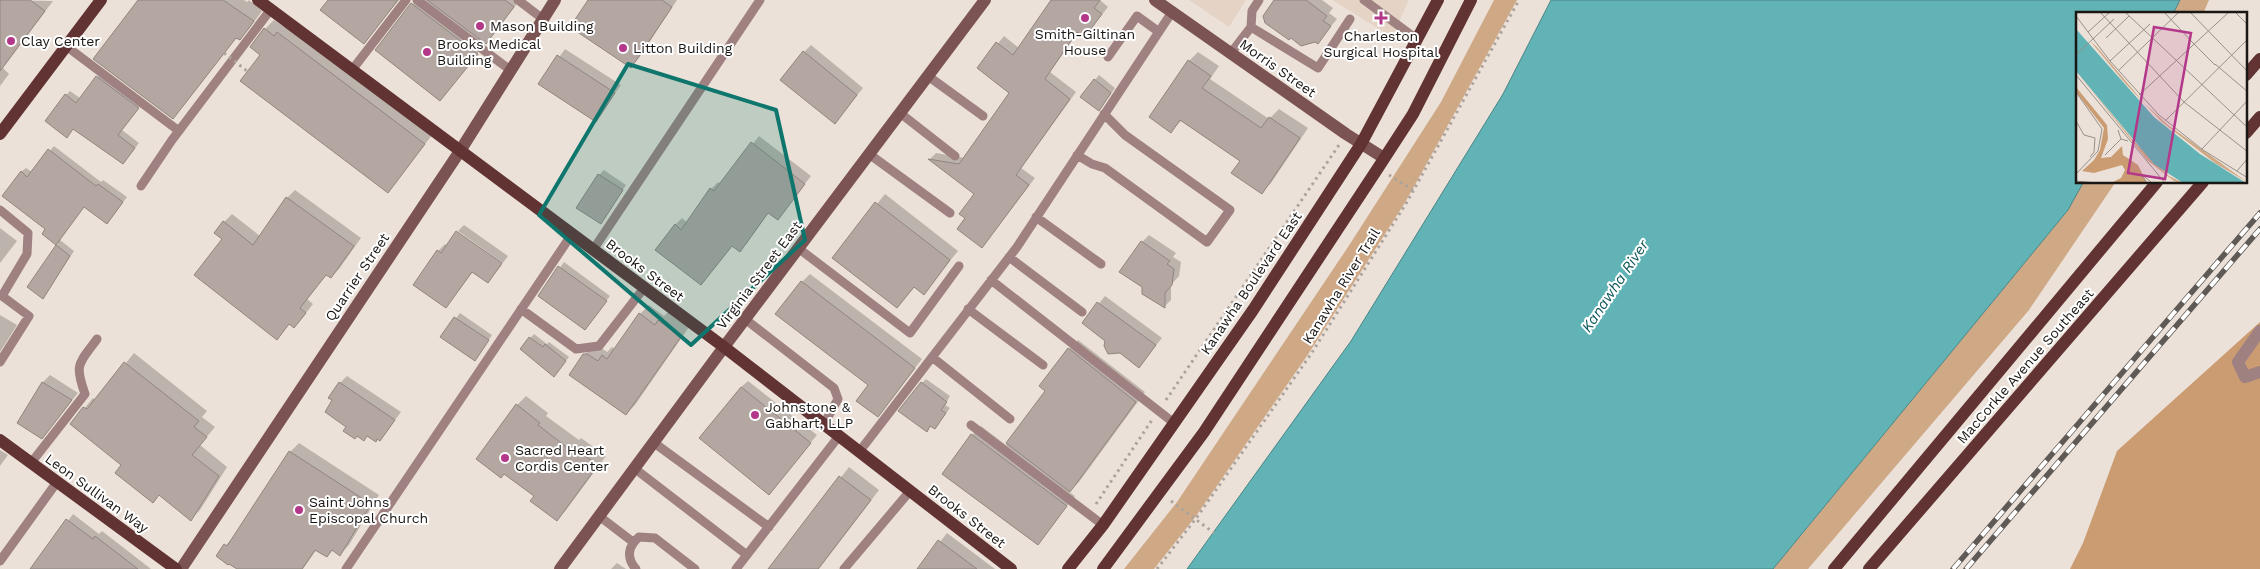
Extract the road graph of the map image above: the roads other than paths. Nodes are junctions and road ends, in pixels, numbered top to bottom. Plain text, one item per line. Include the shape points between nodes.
1 (100, 0) edge
2 (258, 0) edge
3 (406, 0) edge
4 (417, 0) edge
5 (518, 0) edge
6 (556, 0) edge
7 (760, 0) edge
8 (985, 0) edge
9 (1155, 0) edge
10 (1259, 0) edge
11 (1364, 0) edge
12 (1438, 0) edge
13 (1471, 0) edge
14 (271, 9) junction
15 (1172, 12) junction
16 (543, 19) junction
17 (1350, 20) dead end
18 (1251, 27) junction
19 (1159, 32) junction
20 (1418, 40) junction
21 (66, 46) junction
22 (1231, 53) junction
23 (1108, 57) dead end
24 (2260, 59) edge
25 (352, 70) junction
26 (510, 70) junction
27 (2248, 73) edge
28 (928, 76) junction
29 (900, 113) junction
30 (1104, 114) junction
31 (983, 116) dead end
32 (2260, 117) edge
33 (179, 131) junction
34 (2248, 131) edge
35 (0, 134) edge
36 (1361, 144) junction
37 (460, 151) junction
38 (869, 154) junction
39 (1077, 155) junction
40 (954, 156) dead end
41 (1384, 158) junction
42 (2155, 184) edge
43 (2201, 184) edge
44 (141, 186) dead end
45 (0, 210) edge
46 (950, 213) dead end
47 (1036, 217) junction
48 (572, 234) junction
49 (798, 248) junction
50 (593, 250) junction
51 (1008, 257) junction
52 (1101, 264) dead end
53 (959, 266) dead end
54 (991, 280) junction
55 (644, 288) junction
56 (521, 309) junction
57 (968, 309) junction
58 (1082, 312) dead end
59 (744, 319) junction
60 (2260, 331) edge
61 (97, 338) dead end
62 (724, 347) junction
63 (932, 357) junction
64 (0, 362) edge
65 (1043, 365) dead end
66 (2260, 372) edge
67 (1010, 419) dead end
68 (1174, 423) junction
69 (824, 424) junction
70 (971, 425) dead end
71 (839, 436) junction
72 (0, 440) edge
73 (653, 442) junction
74 (859, 452) junction
75 (31, 463) junction
76 (634, 468) junction
77 (57, 482) junction
78 (910, 491) junction
79 (598, 516) junction
80 (1103, 525) junction
81 (769, 527) junction
82 (633, 542) junction
83 (747, 555) junction
84 (0, 561) edge
85 (740, 568) edge
86 (176, 569) edge
87 (180, 569) edge
88 (346, 569) edge
89 (560, 569) edge
90 (636, 569) edge
91 (695, 569) edge
92 (844, 569) edge
93 (1011, 569) edge
94 (1068, 569) edge
95 (1103, 569) edge
96 (1834, 569) edge
97 (1869, 569) edge

1 - 21 main road
2 - 14 main road, Brooks Street
3 - 25 lane
4 - 26 lane
5 - 16 lane
6 - 16 main road, Quarrier Street
7 - 50 lane
8 - 28 main road, Virginia Street East
9 - 15 main road, Morris Street
10 - 18 lane via 1252,11
11 - 20 lane
12 - 20 main road, Kanawha Boulevard East
13 - 41 main road via 1413,114
14 - 25 main road, Brooks Street
14 - 33 lane
15 - 19 lane
15 - 22 main road, Morris Street
16 - 26 main road, Quarrier Street
17 - 18 lane via 1318,68
18 - 22 lane
19 - 23 lane via 1137,16
19 - 30 lane
20 - 36 main road, Kanawha Boulevard East
21 - 33 lane
21 - 35 main road
22 - 36 main road, Morris Street
24 - 27 main road
25 - 37 main road, Brooks Street
26 - 37 main road, Quarrier Street
28 - 29 main road, Virginia Street East
28 - 31 lane
29 - 38 main road, Virginia Street East
29 - 40 lane
30 - 39 lane
30 - 39 lane via 1125,135 1230,210 1207,242 1105,168
32 - 34 main road
33 - 44 lane
36 - 41 main road, Morris Street
36 - 68 main road, Kanawha Boulevard East via 1253,310
37 - 48 main road, Brooks Street
37 - 87 main road, Quarrier Street
38 - 46 lane
38 - 49 main road, Virginia Street East
39 - 47 lane
41 - 95 main road via 1204,432
42 - 96 main road, MacCorkle Avenue Southeast
43 - 97 main road, MacCorkle Avenue Southeast
45 - 64 lane via 28,233 27,254 2,296 29,316
47 - 51 lane
47 - 52 lane
48 - 50 main road, Brooks Street
48 - 56 lane
49 - 53 lane via 910,333
49 - 59 main road, Virginia Street East
50 - 55 main road, Brooks Street
51 - 54 lane
51 - 58 lane
54 - 57 lane
54 - 68 lane
55 - 56 lane via 599,346 584,349 576,349
55 - 62 main road, Brooks Street
56 - 88 lane
57 - 63 lane
57 - 65 lane
59 - 62 main road, Virginia Street East
59 - 69 lane via 834,388 838,399
60 - 66 street via 2238,362 2245,377
61 - 75 lane via 77,367 85,394
62 - 69 main road, Brooks Street
62 - 73 main road, Virginia Street East
63 - 67 lane
63 - 74 lane
68 - 80 main road, Kanawha Boulevard East
69 - 71 main road, Brooks Street
70 - 80 lane
71 - 74 main road, Brooks Street
71 - 81 lane
72 - 75 main road, Leon Sullivan Way
73 - 76 main road, Virginia Street East
73 - 81 lane
74 - 78 main road, Brooks Street
75 - 77 main road, Leon Sullivan Way
76 - 79 main road, Virginia Street East
76 - 83 lane
77 - 84 lane
77 - 86 main road, Leon Sullivan Way
78 - 92 lane
78 - 93 main road, Brooks Street
79 - 82 lane
79 - 89 main road, Virginia Street East
80 - 94 main road, Kanawha Boulevard East
81 - 83 lane
82 - 90 lane via 629,550
82 - 91 lane via 639,537 655,538
83 - 85 lane

